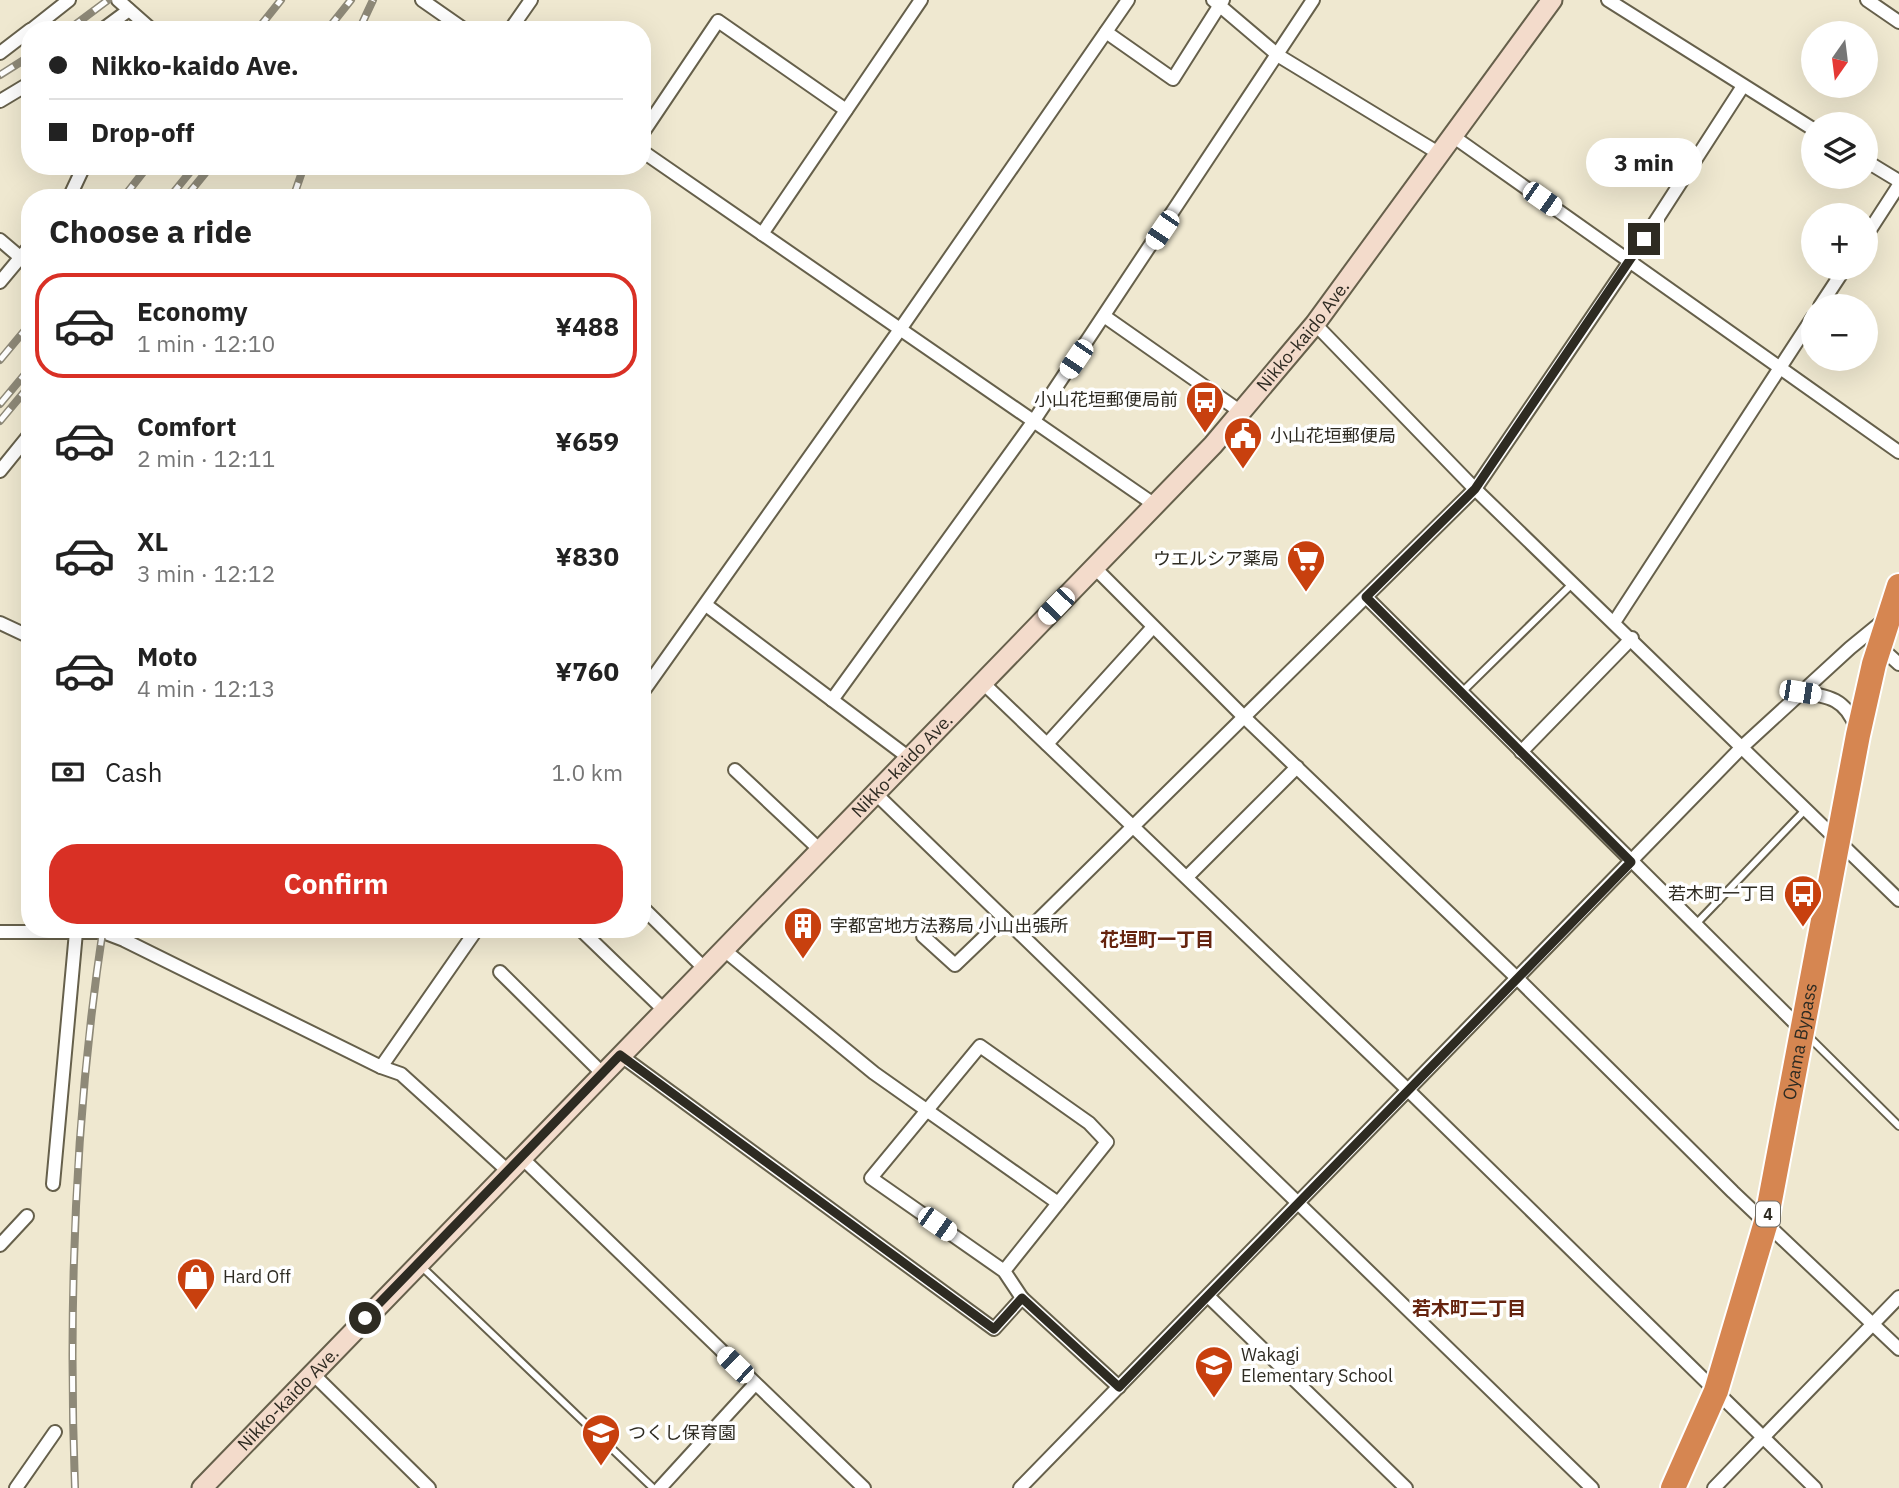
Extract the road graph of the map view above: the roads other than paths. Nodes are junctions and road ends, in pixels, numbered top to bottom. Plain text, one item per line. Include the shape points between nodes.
1 (69, 0) edge
2 (118, 0) edge
3 (422, 0) edge
4 (531, 0) edge
5 (920, 0) edge
6 (1128, 0) edge
7 (1314, 0) edge
8 (1552, 0) edge
9 (1608, 0) edge
10 (1867, 0) edge
11 (1218, 2) edge
12 (129, 10) junction
13 (42, 21) edge
14 (114, 21) edge
15 (142, 21) edge
16 (453, 21) edge
17 (516, 21) edge
18 (1899, 22) edge
19 (1106, 32) junction
20 (21, 37) edge
21 (0, 53) edge
22 (1279, 56) junction
23 (1743, 86) junction
24 (21, 88) edge
25 (0, 101) edge
26 (846, 110) junction
27 (651, 121) edge
28 (1801, 122) edge
29 (1454, 136) junction
30 (1440, 154) junction
31 (651, 157) edge
32 (1878, 169) edge
33 (1899, 183) edge
34 (1878, 217) edge
35 (762, 234) junction
36 (0, 240) edge
37 (20, 257) joint
38 (1630, 261) junction
39 (0, 282) edge
40 (1104, 316) junction
41 (1315, 324) junction
42 (901, 328) junction
43 (1801, 336) edge
44 (1780, 368) junction
45 (1241, 412) junction
46 (1033, 422) junction
47 (21, 445) edge
48 (1899, 452) edge
49 (0, 471) edge
50 (1475, 489) junction
51 (1155, 505) junction
52 (1094, 567) junction
53 (1574, 582) junction
54 (1899, 586) edge
55 (1366, 597) junction
56 (706, 605) junction
57 (1886, 619) junction
58 (1615, 621) junction
59 (0, 623) edge
60 (1153, 626) junction
61 (21, 633) edge
62 (1632, 638) junction
63 (1879, 646) junction
64 (1899, 664) edge
65 (651, 681) edge
66 (982, 682) junction
67 (1800, 692) junction
68 (1461, 693) junction
69 (832, 700) junction
70 (1243, 716) junction
71 (1858, 735) junction
72 (1047, 744) junction
73 (1742, 747) junction
74 (1521, 752) junction
75 (908, 757) junction
76 (1297, 767) junction
77 (735, 770) dead end
78 (874, 792) junction
79 (1805, 809) junction
80 (1133, 825) junction
81 (1838, 841) junction
82 (819, 849) junction
83 (1631, 862) junction
84 (1187, 877) junction
85 (1899, 900) edge
86 (651, 916) edge
87 (1004, 918) junction
88 (1695, 924) junction
89 (0, 932) edge
90 (21, 932) edge
91 (1023, 935) junction
92 (923, 936) dead end
93 (75, 938) edge
94 (119, 938) edge
95 (471, 938) edge
96 (589, 938) edge
97 (723, 949) junction
98 (704, 968) junction
99 (500, 972) dead end
100 (1518, 979) junction
101 (664, 1010) junction
102 (1804, 1032) junction
103 (620, 1055) junction
104 (381, 1068) junction
105 (602, 1073) junction
106 (1409, 1091) junction
107 (927, 1110) junction
108 (1899, 1126) edge
109 (515, 1164) junction
110 (53, 1184) dead end
111 (1058, 1203) junction
112 (1297, 1203) junction
113 (27, 1216) dead end
114 (1766, 1222) junction
115 (0, 1245) edge
116 (418, 1263) junction
117 (1004, 1271) junction
118 (1208, 1296) junction
119 (1899, 1297) edge
120 (1022, 1298) junction
121 (1873, 1324) junction
122 (1899, 1349) edge
123 (312, 1373) junction
124 (755, 1384) junction
125 (1119, 1387) junction
126 (1716, 1391) junction
127 (55, 1432) dead end
128 (1763, 1437) junction
129 (424, 1486) edge
130 (16, 1488) edge
131 (202, 1488) edge
132 (653, 1488) edge
133 (660, 1488) edge
134 (864, 1488) edge
135 (1020, 1488) edge
136 (1406, 1488) edge
137 (1592, 1488) edge
138 (1673, 1488) edge
139 (1714, 1488) edge
140 (1815, 1488) edge

1 - 13 street
2 - 12 street
3 - 16 street
4 - 17 street
5 - 26 street
6 - 19 street
7 - 22 street
8 - 29 main road, Nikko-kaido Ave.
9 - 23 street
10 - 18 street
11 - 19 street via 1172,79
11 - 22 street
12 - 14 street
12 - 15 street
19 - 42 street
20 - 21 street
22 - 30 street
22 - 40 street
23 - 28 street
23 - 38 street
24 - 25 street
26 - 27 street via 718,21
26 - 35 street
29 - 30 main road, Nikko-kaido Ave.
29 - 38 street
30 - 41 main road, Nikko-kaido Ave.
31 - 35 street
32 - 33 street
33 - 34 street
35 - 42 street
36 - 37 street
37 - 39 street
38 - 44 street
38 - 50 street
40 - 45 street
40 - 46 street
41 - 45 main road, Nikko-kaido Ave.
41 - 50 street
42 - 46 street
42 - 56 street
43 - 44 street
44 - 48 street
44 - 58 street
45 - 51 main road, Nikko-kaido Ave.
46 - 51 street
46 - 69 street
47 - 49 street
50 - 53 street
50 - 55 street
51 - 52 main road, Nikko-kaido Ave.
52 - 60 street
52 - 66 main road, Nikko-kaido Ave.
53 - 58 street
53 - 68 lane
54 - 57 highway, Oyama Bypass / 4
55 - 68 street
55 - 70 street
56 - 65 street
56 - 69 street
57 - 63 highway, Oyama Bypass / 4
57 - 67 street
58 - 62 street
59 - 61 street
60 - 70 street
60 - 72 street
62 - 73 street
62 - 74 street
63 - 64 street
63 - 71 highway, Oyama Bypass / 4
66 - 72 street
66 - 75 main road, Nikko-kaido Ave.
67 - 71 street via 1829,696 1850,711
67 - 73 street
68 - 74 street
69 - 75 street
70 - 76 street
70 - 80 street
71 - 81 highway, Oyama Bypass / 4
72 - 80 street
73 - 79 street
73 - 83 street
74 - 83 street
75 - 78 main road, Nikko-kaido Ave.
76 - 84 street
76 - 100 street
77 - 82 street
78 - 82 main road, Nikko-kaido Ave.
78 - 87 street
79 - 81 street
79 - 88 lane
80 - 84 street
80 - 91 street
81 - 85 street
81 - 102 highway, Oyama Bypass / 4
82 - 97 main road, Nikko-kaido Ave.
83 - 88 street
83 - 100 street
84 - 106 street
86 - 98 street
87 - 91 street
87 - 92 street via 955,965
88 - 102 street
89 - 90 street
91 - 112 street
93 - 110 street
94 - 104 street
95 - 104 street
96 - 101 street
97 - 98 main road, Nikko-kaido Ave.
97 - 107 street via 874,1073
98 - 101 main road, Nikko-kaido Ave.
99 - 105 street
100 - 106 street
100 - 114 street
101 - 103 main road, Nikko-kaido Ave.
102 - 108 lane
102 - 114 highway, Oyama Bypass / 4
103 - 105 main road, Nikko-kaido Ave.
103 - 120 street via 994,1329
104 - 109 street via 401,1073
105 - 109 main road, Nikko-kaido Ave.
106 - 112 street
106 - 126 street
107 - 111 street
107 - 111 street via 980,1046 1079,1115 1107,1142
107 - 117 street via 871,1178
109 - 116 main road, Nikko-kaido Ave.
109 - 124 street
111 - 117 street
112 - 118 street
112 - 137 street
113 - 115 street
114 - 121 street
114 - 126 highway, Oyama Bypass / 4
116 - 123 main road, Nikko-kaido Ave.
116 - 132 lane
117 - 120 street
118 - 125 street
118 - 136 street
119 - 121 street
120 - 125 street
121 - 122 street
121 - 128 street
123 - 129 street
123 - 131 main road, Nikko-kaido Ave.
124 - 133 street
124 - 134 street
125 - 135 street
126 - 128 street
126 - 138 highway, Oyama Bypass / 4
127 - 130 street
128 - 139 street
128 - 140 street

